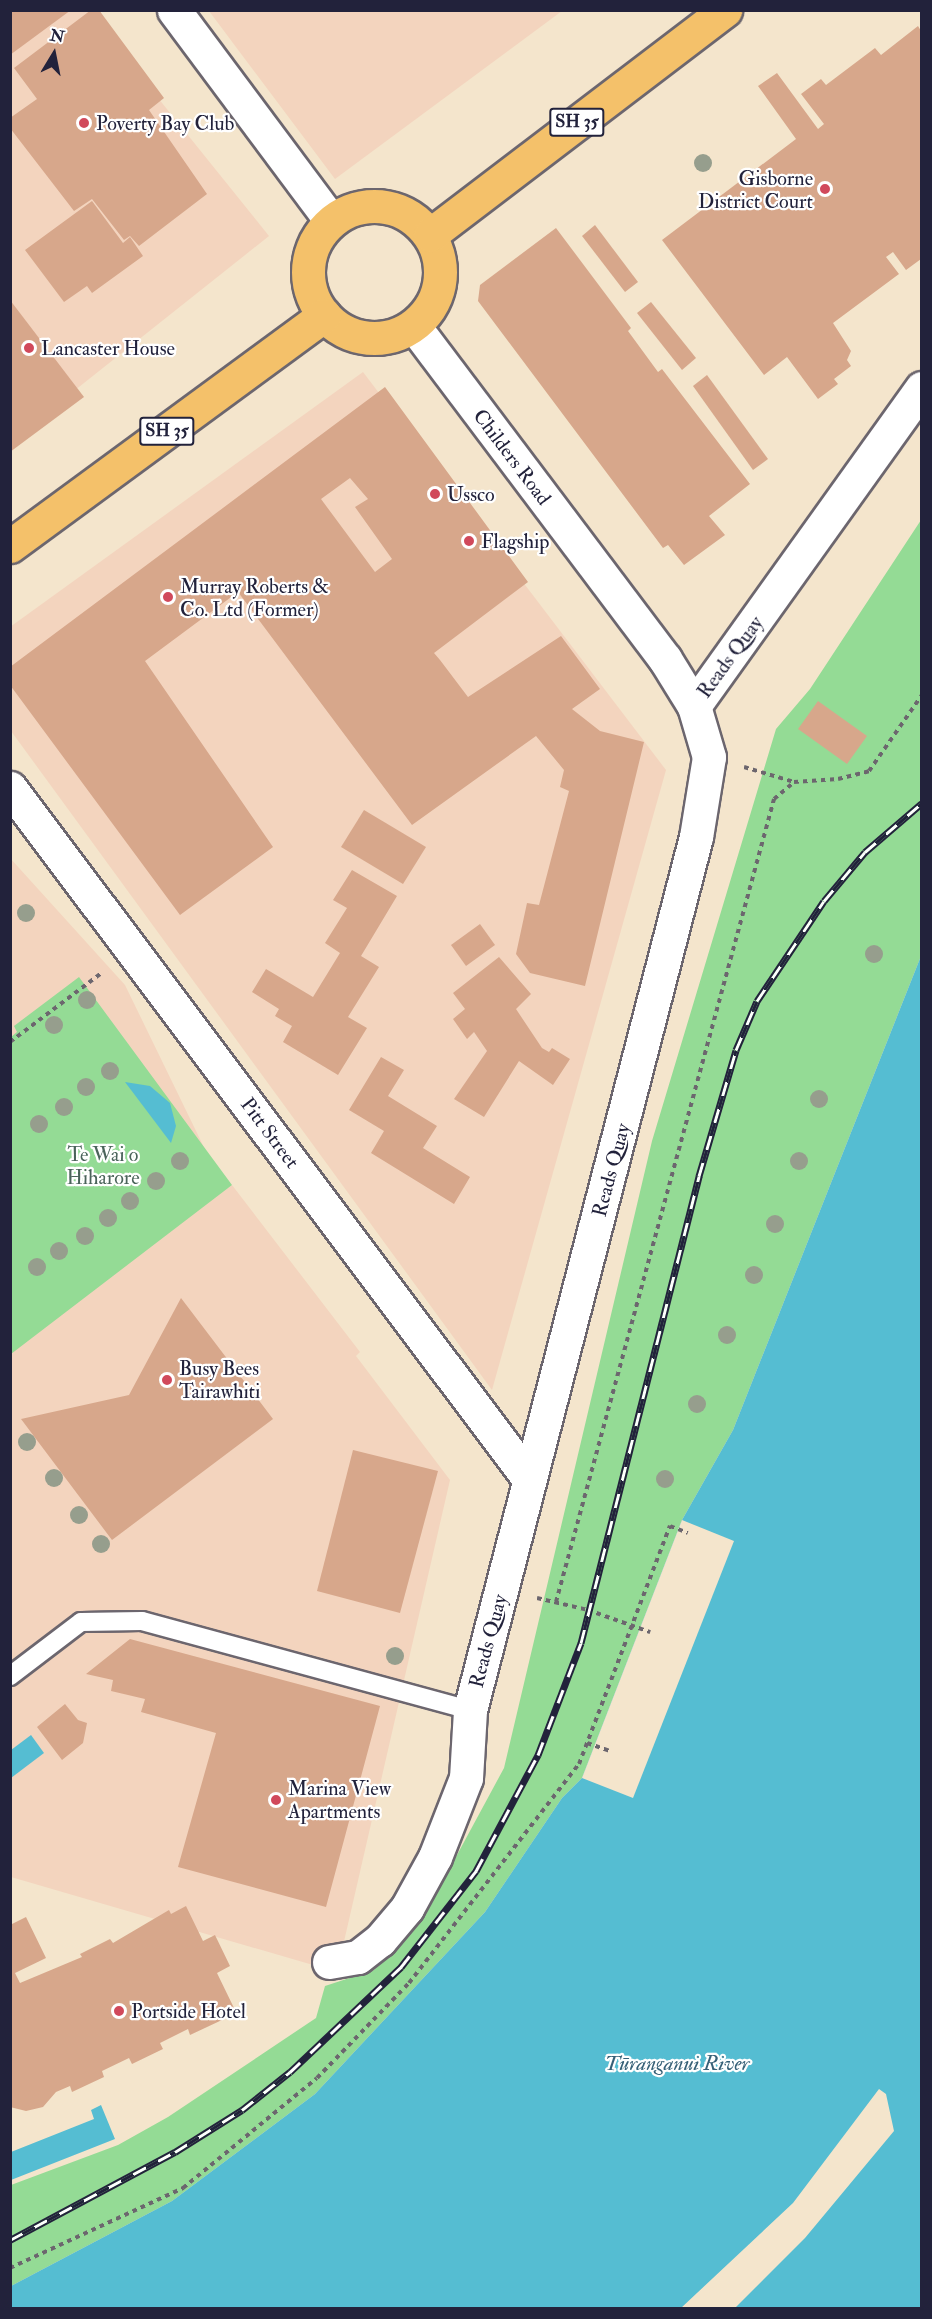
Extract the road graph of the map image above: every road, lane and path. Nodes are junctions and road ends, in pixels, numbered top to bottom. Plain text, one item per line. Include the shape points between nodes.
1 (174, 10) edge
2 (725, 10) edge
3 (331, 221) junction
4 (430, 235) junction
5 (324, 315) junction
6 (414, 326) junction
7 (921, 388) edge
8 (10, 546) edge
9 (921, 695) edge
10 (694, 706) junction
11 (709, 757) junction
12 (794, 782) junction
13 (10, 788) edge
14 (86, 986) dead end
15 (10, 1042) edge
16 (529, 1479) junction
17 (670, 1526) dead end
18 (688, 1533) dead end
19 (501, 1590) junction
20 (556, 1602) junction
21 (650, 1632) dead end
22 (10, 1676) edge
23 (470, 1710) junction
24 (587, 1743) dead end
25 (610, 1751) dead end
26 (328, 1962) dead end

1 - 3 street
2 - 4 highway, SH 35
3 - 4 highway via 356,208 383,206 401,211
3 - 5 highway via 311,249 308,266 314,301
4 - 6 highway via 439,258 440,283 435,300
5 - 6 highway via 357,336 396,335
5 - 8 highway, SH 35
6 - 10 street, Childers Road via 666,658
7 - 10 street, Reads Quay
9 - 12 path via 869,771 838,779
10 - 11 street, Reads Quay
11 - 12 path
11 - 16 street, Reads Quay via 705,797 685,890
12 - 20 path via 774,799
13 - 16 street, Pitt Street
14 - 15 path
16 - 19 street, Reads Quay
17 - 18 path
19 - 20 path
19 - 23 street, Reads Quay
20 - 21 path
22 - 23 lane via 81,1622 141,1621
23 - 26 street, Reads Quay via 466,1778 435,1857 407,1908 380,1940 358,1957
24 - 25 path

